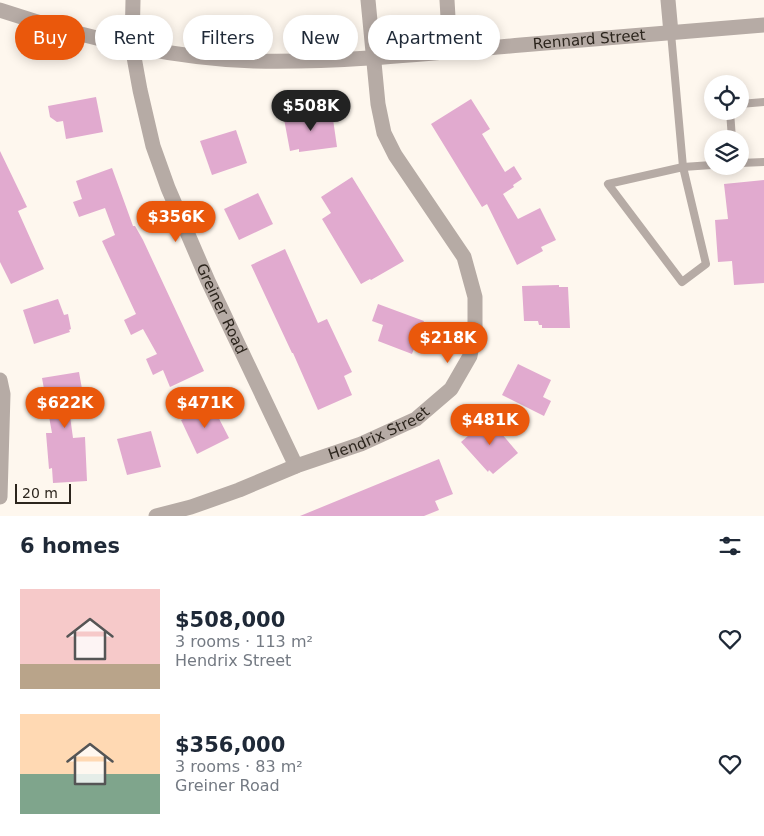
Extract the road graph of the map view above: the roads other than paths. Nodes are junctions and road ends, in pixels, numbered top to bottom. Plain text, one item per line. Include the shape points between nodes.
1 (133, 0) edge
2 (368, 0) edge
3 (447, 0) edge
4 (668, 0) edge
5 (0, 10) edge
6 (133, 15) edge
7 (369, 15) edge
8 (448, 15) edge
9 (764, 25) edge
10 (671, 33) junction
11 (95, 38) edge
12 (500, 48) edge
13 (173, 53) edge
14 (368, 59) edge
15 (135, 60) edge
16 (373, 60) edge
17 (764, 102) edge
18 (749, 103) edge
19 (764, 162) edge
20 (749, 163) edge
21 (704, 166) edge
22 (683, 167) junction
23 (0, 380) edge
24 (296, 466) junction
25 (0, 497) edge
26 (156, 516) edge

1 - 6 street, Greiner Road
2 - 7 street, Hendrix Street
3 - 8 street
4 - 10 street
5 - 11 street, Rennard Street
9 - 10 street, Rennard Street
10 - 12 street, Rennard Street
10 - 22 lane
13 - 14 street, Rennard Street via 253,60
15 - 24 street, Greiner Road via 153,146 168,188 208,281
16 - 24 street, Hendrix Street via 384,132 395,155 464,257 475,297 475,329 470,356 451,389 416,419 361,444
17 - 18 lane
19 - 20 lane
21 - 22 lane
22 - 22 lane via 608,184 682,282 706,264
23 - 25 street via 3,394
24 - 26 street, Hendrix Street via 191,507

